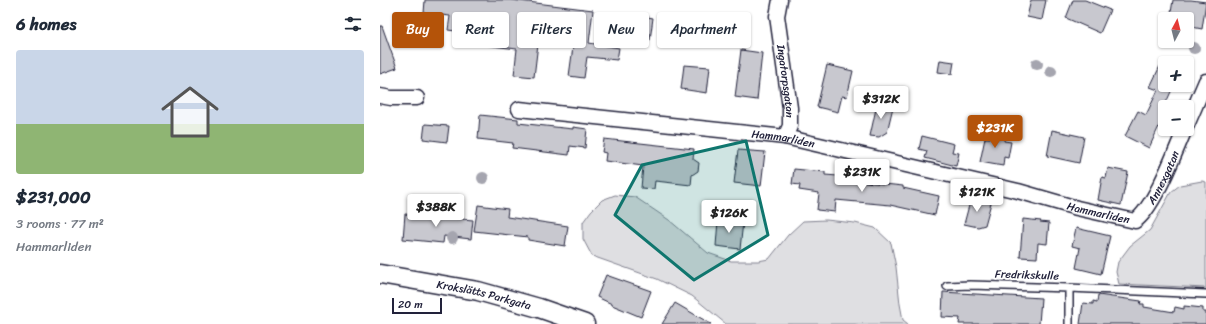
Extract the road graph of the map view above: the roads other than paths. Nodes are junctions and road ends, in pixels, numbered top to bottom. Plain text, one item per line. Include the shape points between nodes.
1 (780, 0) edge
2 (1206, 81) edge
3 (380, 96) edge
4 (417, 98) dead end
5 (519, 109) dead end
6 (1194, 109) edge
7 (1182, 136) edge
8 (785, 137) junction
9 (1135, 221) joint
10 (380, 274) edge
11 (947, 286) dead end
12 (1069, 288) junction
13 (1206, 294) edge
14 (585, 324) edge
15 (1069, 324) edge

1 - 8 street, Ingatorpsgatan via 777,16 790,108 790,126
2 - 6 street
3 - 4 street
5 - 8 street, Hammarliden
7 - 9 street, Annexgatan via 1164,178 1142,216
8 - 9 street, Hammarliden
10 - 14 street, Krokslätts Parkgata via 478,291
11 - 12 lane, Fredrikskulle
12 - 13 lane
12 - 15 lane, Fredrikskulle

